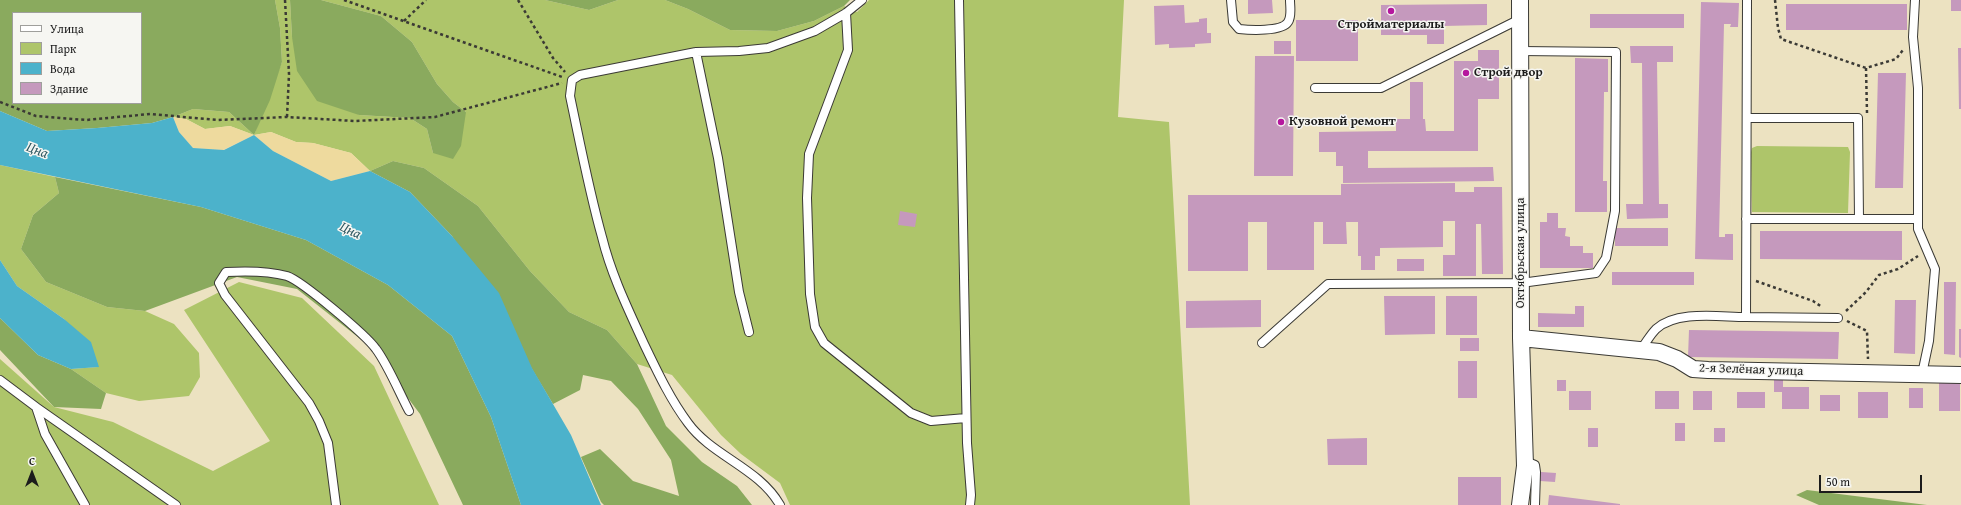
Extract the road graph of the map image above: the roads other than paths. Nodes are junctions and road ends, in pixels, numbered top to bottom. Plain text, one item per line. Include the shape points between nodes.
1 (862, 0) edge
2 (959, 0) edge
3 (1231, 0) edge
4 (1290, 0) edge
5 (1520, 0) edge
6 (1747, 0) edge
7 (1915, 0) edge
8 (846, 13) junction
9 (1520, 19) junction
10 (1520, 51) junction
11 (696, 52) junction
12 (1315, 88) dead end
13 (1747, 118) junction
14 (1746, 219) junction
15 (1859, 219) junction
16 (1918, 219) junction
17 (1521, 282) junction
18 (1746, 317) junction
19 (1838, 318) road end
20 (749, 332) dead end
21 (1521, 338) junction
22 (1262, 343) dead end
23 (1641, 349) junction
24 (1922, 374) junction
25 (1961, 375) edge
26 (0, 380) edge
27 (36, 407) junction
28 (409, 411) dead end
29 (966, 418) junction
30 (1525, 461) junction
31 (85, 505) edge
32 (176, 505) edge
33 (336, 505) edge
34 (780, 505) edge
35 (970, 505) edge
36 (1520, 505) edge
37 (1535, 505) edge

1 - 8 lane
2 - 29 lane
3 - 4 lane via 1233,22 1239,29 1253,30 1282,27 1288,23
5 - 9 street, Октябрьская улица
6 - 13 lane
7 - 16 lane via 1913,37 1918,88
8 - 11 lane via 815,31 768,48
8 - 29 lane via 848,50 808,154 810,294 815,327 824,342 911,413 930,421
9 - 10 street, Октябрьская улица
9 - 12 lane via 1381,88
10 - 17 street, Октябрьская улица
10 - 17 lane via 1616,52 1615,211 1606,258 1596,273
11 - 20 lane
11 - 34 lane via 580,75 572,80 570,96 602,239 622,296 661,381 689,424 706,442 738,463 767,489
13 - 14 lane
13 - 15 lane via 1858,118
14 - 15 lane
14 - 18 lane
15 - 16 lane
16 - 24 lane via 1918,228 1935,269 1929,341
17 - 21 street, Октябрьская улица
17 - 22 lane via 1328,284
18 - 19 lane
18 - 23 lane via 1682,316 1672,319 1656,329
21 - 23 street, 2-я Зелёная улица
21 - 30 street, Октябрьская улица
23 - 24 street, 2-я Зелёная улица via 1659,352 1693,368
24 - 25 street, 2-я Зелёная улица
26 - 27 lane
27 - 31 lane via 45,434
27 - 32 lane
28 - 33 lane via 376,349 359,331 303,286 287,277 244,271 226,272 219,283 225,295 309,403 319,421 328,444
29 - 35 lane
30 - 36 street, Октябрьская улица
30 - 37 lane via 1535,465

